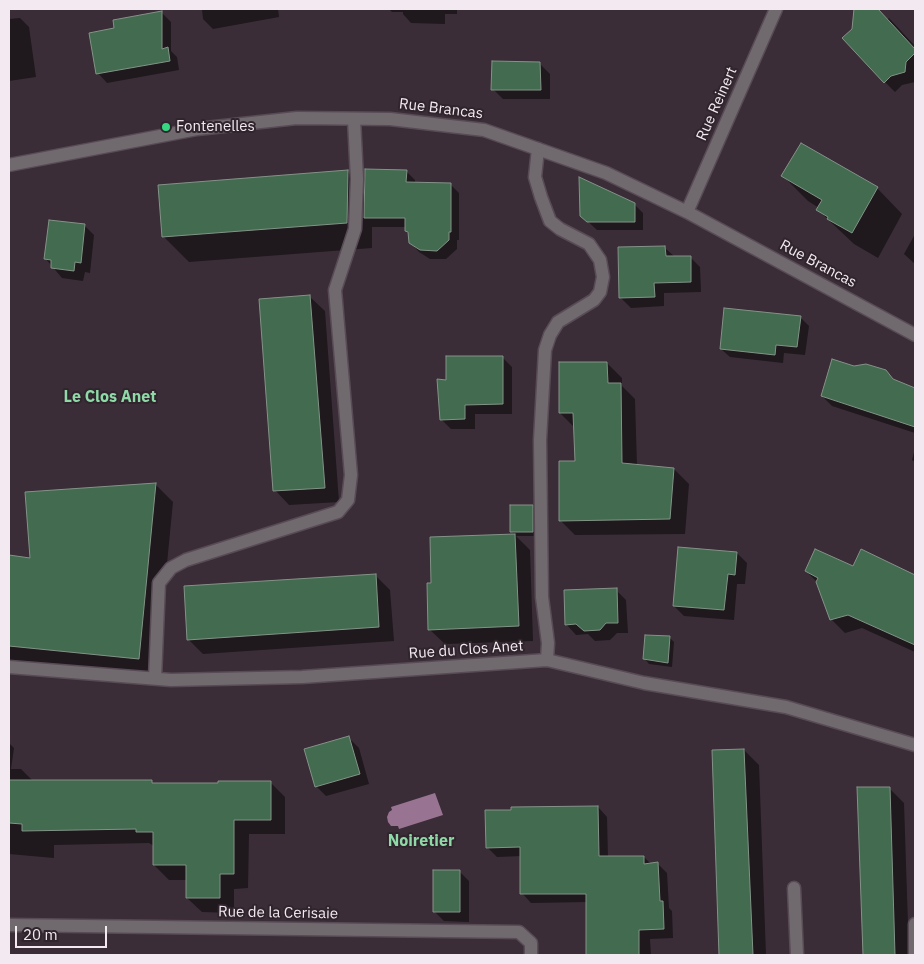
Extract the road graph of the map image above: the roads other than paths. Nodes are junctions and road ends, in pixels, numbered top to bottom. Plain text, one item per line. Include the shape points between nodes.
1 (776, 9) edge
2 (354, 119) junction
3 (538, 149) junction
4 (9, 165) edge
5 (687, 212) junction
6 (915, 335) edge
7 (547, 660) junction
8 (9, 667) edge
9 (155, 678) junction
10 (915, 745) edge
11 (794, 888) dead end
12 (915, 924) edge
13 (9, 925) edge
14 (531, 955) edge
15 (797, 955) edge
16 (915, 955) edge

1 - 5 street, Rue Reinert
2 - 3 street, Rue Brancas via 390,119 484,130
2 - 4 street, Rue Brancas via 296,118 197,129
2 - 9 street via 355,229 335,290 350,476 348,500 338,512 186,560 171,568 159,583
3 - 5 street, Rue Brancas via 606,173
3 - 7 street via 535,177 550,221 589,244 600,260 603,277 600,292 594,300 558,322 545,350 540,440 542,597
5 - 6 street, Rue Brancas
7 - 9 street, Rue du Clos Anet via 302,677
7 - 10 street, Rue du Clos Anet via 644,683 786,707
8 - 9 street, Rue du Clos Anet
11 - 15 street
12 - 16 street
13 - 14 street, Rue de la Cerisaie via 519,932 531,943

